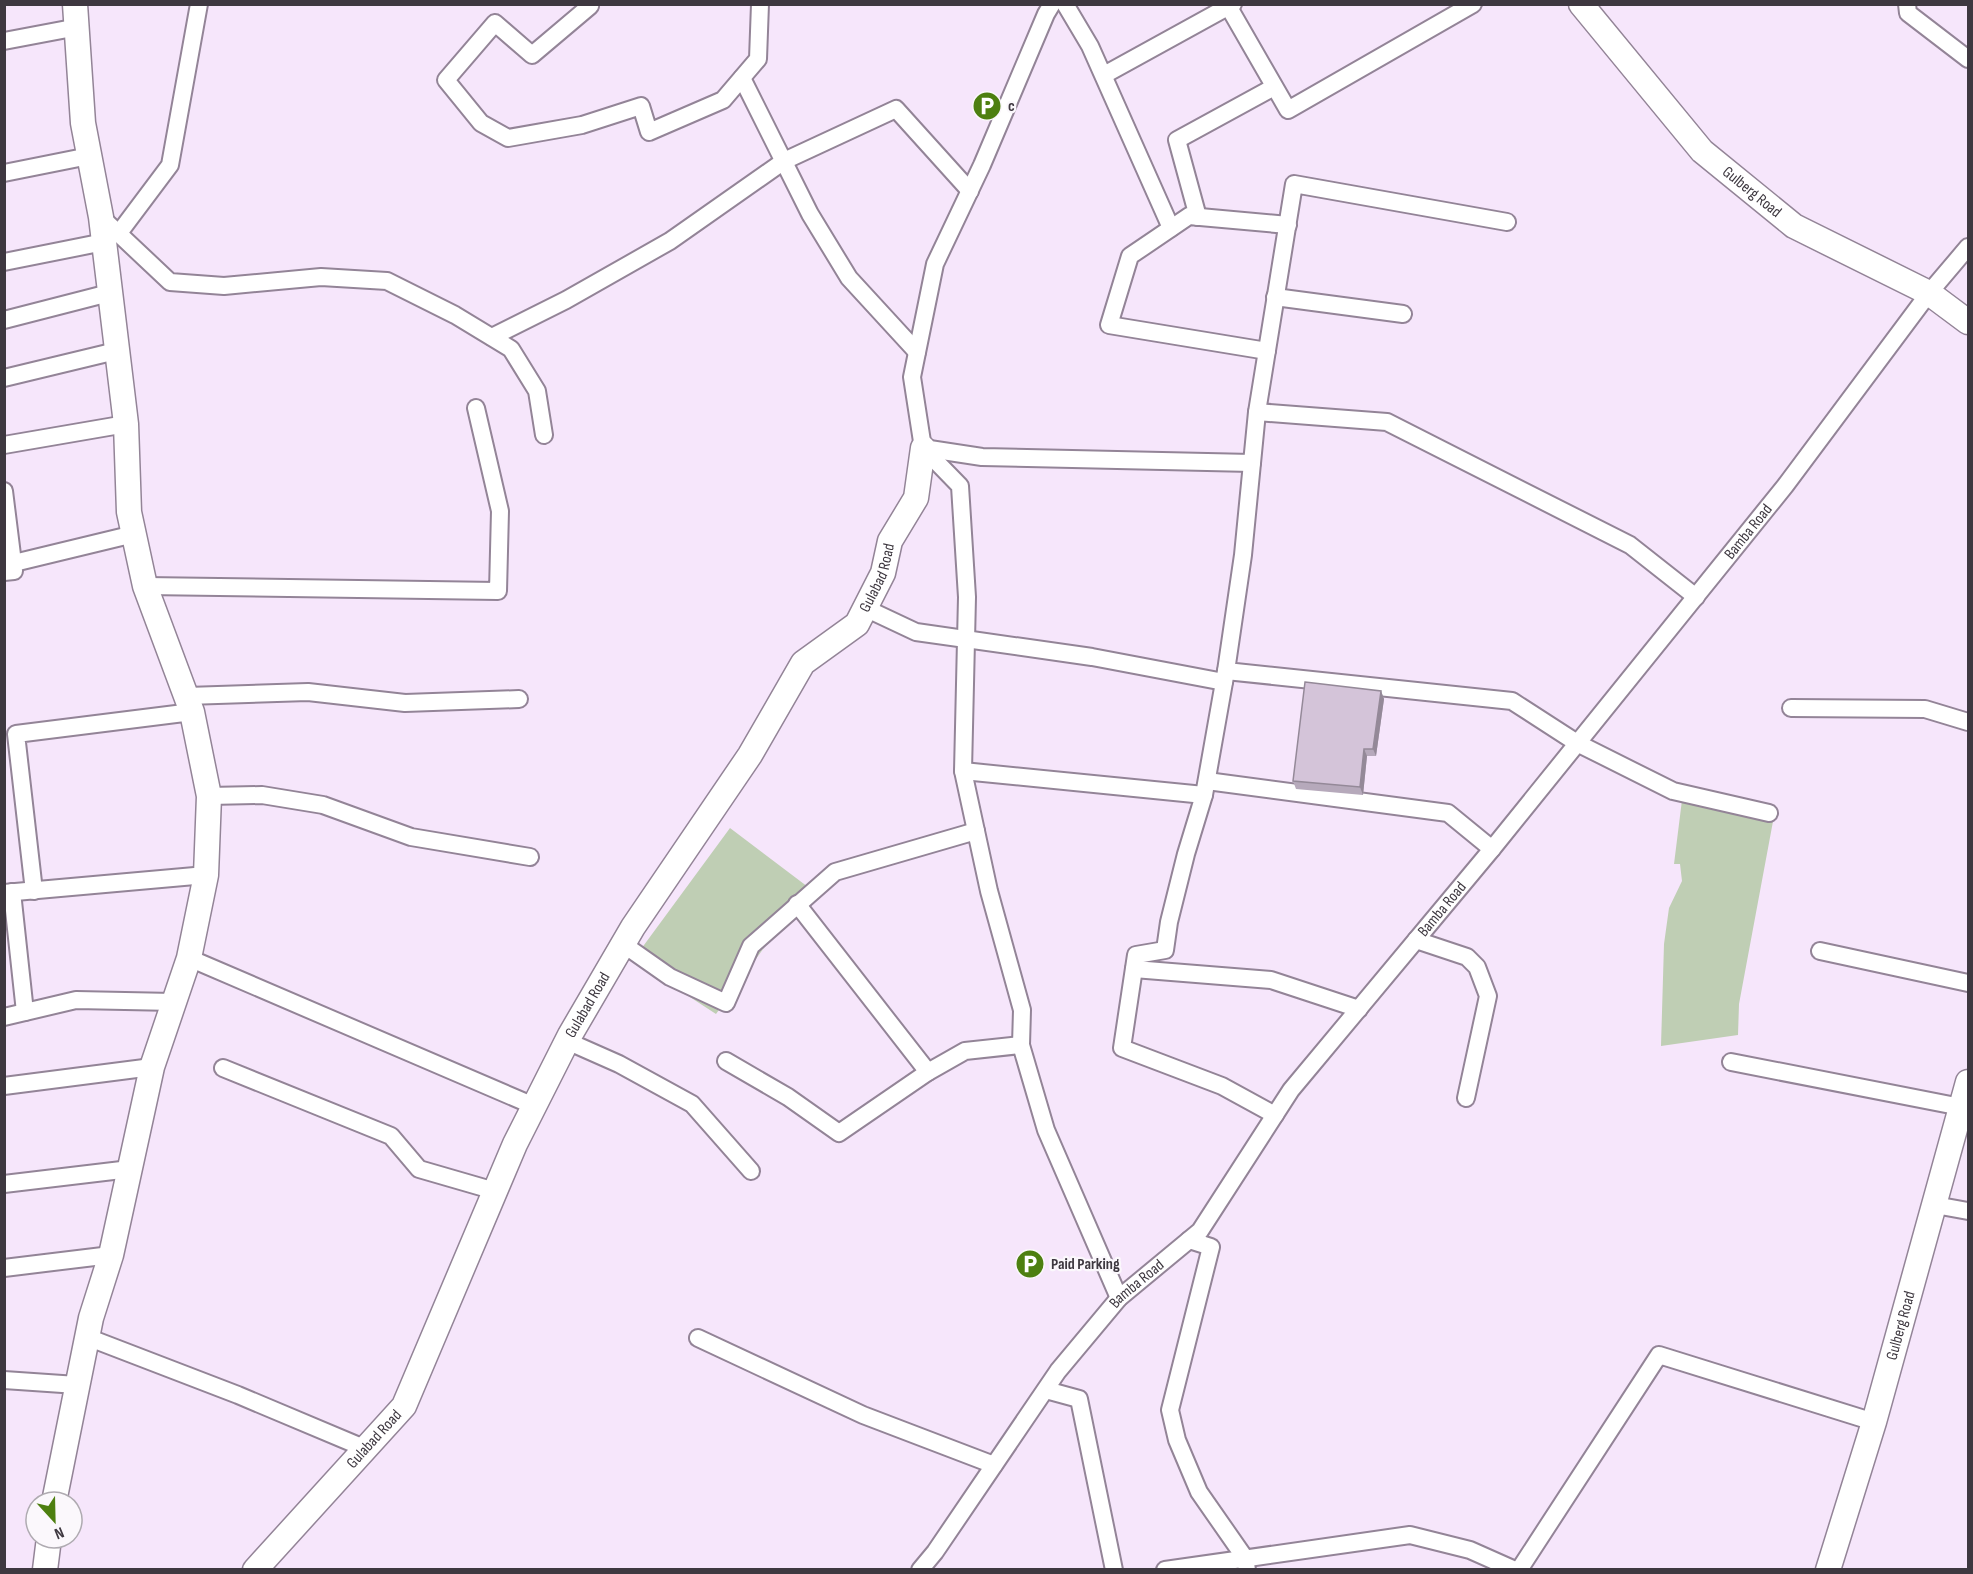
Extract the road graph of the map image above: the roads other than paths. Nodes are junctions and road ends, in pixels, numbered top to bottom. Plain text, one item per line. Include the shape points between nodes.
1 (199, 4) edge
2 (589, 4) edge
3 (760, 4) edge
4 (1052, 4) edge
5 (1065, 4) edge
6 (1473, 4) edge
7 (1581, 4) edge
8 (1907, 4) edge
9 (1229, 5) edge
10 (77, 16) edge
11 (4, 41) edge
12 (1968, 59) edge
13 (1104, 75) junction
14 (742, 78) junction
15 (1274, 87) junction
16 (89, 156) junction
17 (784, 161) junction
18 (4, 173) edge
19 (970, 191) junction
20 (1198, 217) junction
21 (1507, 222) dead end
22 (1288, 225) junction
23 (1171, 228) junction
24 (108, 231) junction
25 (1968, 247) edge
26 (4, 262) edge
27 (109, 293) junction
28 (1929, 293) junction
29 (1275, 297) junction
30 (1403, 314) dead end
31 (4, 320) edge
32 (1968, 322) edge
33 (492, 338) junction
34 (116, 351) junction
35 (1267, 351) junction
36 (917, 352) junction
37 (4, 378) edge
38 (476, 408) dead end
39 (1257, 412) junction
40 (126, 424) junction
41 (544, 435) dead end
42 (4, 445) edge
43 (923, 448) junction
44 (1252, 463) junction
45 (4, 491) edge
46 (134, 534) junction
47 (9, 568) edge
48 (145, 586) junction
49 (1696, 597) junction
50 (865, 608) junction
51 (967, 639) junction
52 (1225, 676) junction
53 (519, 699) dead end
54 (190, 704) junction
55 (1791, 708) dead end
56 (1968, 722) edge
57 (10, 729) edge
58 (1577, 743) junction
59 (963, 771) junction
60 (1206, 788) junction
61 (208, 796) junction
62 (1769, 813) dead end
63 (976, 831) junction
64 (1492, 849) junction
65 (530, 857) dead end
66 (206, 875) junction
67 (34, 891) junction
68 (8, 893) edge
69 (797, 904) junction
70 (1416, 940) junction
71 (623, 944) junction
72 (1820, 951) dead end
73 (189, 958) junction
74 (1134, 969) junction
75 (1968, 983) edge
76 (174, 1002) junction
77 (1359, 1009) junction
78 (25, 1012) junction
79 (4, 1017) edge
80 (567, 1041) junction
81 (1021, 1045) junction
82 (726, 1061) dead end
83 (1731, 1062) dead end
84 (152, 1067) junction
85 (223, 1068) dead end
86 (928, 1072) junction
87 (1968, 1082) edge
88 (4, 1086) edge
89 (1466, 1098) dead end
90 (534, 1106) junction
91 (1961, 1107) junction
92 (1275, 1116) junction
93 (129, 1169) junction
94 (751, 1171) dead end
95 (4, 1184) edge
96 (495, 1191) junction
97 (1935, 1205) junction
98 (1968, 1211) edge
99 (1190, 1240) junction
100 (111, 1255) junction
101 (4, 1268) edge
102 (1119, 1298) junction
103 (87, 1337) junction
104 (698, 1338) dead end
105 (4, 1380) edge
106 (77, 1385) junction
107 (1046, 1390) junction
108 (1874, 1422) junction
109 (364, 1448) junction
110 (994, 1465) junction
111 (56, 1490) edge
112 (47, 1550) edge
113 (1246, 1564) edge
114 (260, 1568) edge
115 (45, 1569) edge
116 (920, 1569) edge
117 (1114, 1569) edge
118 (1165, 1569) edge
119 (1517, 1569) edge
120 (1828, 1569) edge

1 - 24 street via 170,165
2 - 14 street via 532,55 495,23 446,80 481,123 508,138 582,125 642,106 649,132 723,100
3 - 14 street via 758,59
4 - 19 street
5 - 13 street
6 - 15 street via 1288,110
7 - 28 street, Gulberg Road via 1702,152 1794,226
8 - 12 street via 1908,13
9 - 13 street
9 - 15 street
10 - 11 street
10 - 16 street via 82,123
13 - 23 street
14 - 17 street
15 - 20 street via 1177,140
16 - 18 street
16 - 24 street
17 - 19 street via 896,109
17 - 33 street via 670,241
17 - 36 street via 810,214 849,278
19 - 36 street via 935,264
20 - 22 street
20 - 23 street via 1189,216
21 - 22 street via 1294,184
22 - 29 street
23 - 35 street via 1130,256 1109,324
24 - 26 street
24 - 27 street
24 - 33 street via 170,282 224,286 321,277 387,281
25 - 28 street, Bamba Road
27 - 31 street
27 - 34 street
28 - 32 street, Gulberg Road
28 - 49 street, Bamba Road via 1785,486
29 - 30 street
29 - 35 street
33 - 41 street via 511,349 537,390
34 - 37 street
34 - 40 street
35 - 39 street
36 - 43 street via 912,377
38 - 48 street via 500,511 498,591
39 - 44 street
39 - 49 street via 1387,422 1630,545
40 - 42 street
40 - 46 street via 129,512
43 - 44 street via 982,457
43 - 50 street, Gulabad Road via 916,498 890,541 883,573
43 - 51 street via 960,486
44 - 52 street
45 - 47 street
46 - 47 street
46 - 48 street
48 - 54 street
49 - 58 street, Bamba Road
50 - 51 street via 916,632
50 - 71 street, Gulabad Road via 857,624 803,663 750,755
51 - 52 street
51 - 59 street
52 - 58 street via 1512,701
52 - 60 street
53 - 54 street via 405,703 308,692
54 - 57 street
54 - 61 street
55 - 56 street via 1925,709
57 - 67 street
58 - 62 street via 1673,791
58 - 64 street, Bamba Road
59 - 60 street
59 - 63 street
60 - 64 street via 1448,813
60 - 74 street via 1180,877 1165,950 1136,955
61 - 65 street via 262,795 323,806 411,837
61 - 66 street
63 - 69 street via 835,872
63 - 81 street via 1022,1010
64 - 70 street, Bamba Road
66 - 67 street
66 - 73 street
67 - 68 street
68 - 78 street
69 - 71 street via 751,946 726,1003 670,977
69 - 86 street
70 - 77 street, Bamba Road
70 - 89 street via 1467,957 1478,967 1488,996
71 - 80 street, Gulabad Road
72 - 75 street
73 - 76 street
73 - 90 street
74 - 77 street via 1271,980
74 - 92 street via 1122,1048 1222,1086
76 - 78 street via 76,1000
76 - 84 street
77 - 92 street, Bamba Road via 1291,1090
78 - 79 street
80 - 90 street, Gulabad Road
80 - 94 street via 692,1104
81 - 86 street via 965,1051
81 - 102 street via 1046,1130
82 - 86 street via 788,1096 839,1133
83 - 91 street
84 - 88 street
84 - 93 street
85 - 96 street via 391,1136 419,1168
87 - 91 street, Gulberg Road
90 - 96 street, Gulabad Road
91 - 97 street, Gulberg Road
92 - 99 street, Bamba Road via 1200,1231
93 - 95 street
93 - 100 street
96 - 109 street, Gulabad Road via 404,1406
97 - 98 street
97 - 108 street, Gulberg Road
99 - 102 street, Bamba Road
99 - 113 street via 1211,1247 1170,1410 1177,1440 1199,1492
100 - 101 street
100 - 103 street
102 - 107 street, Bamba Road
103 - 106 street
103 - 109 street
104 - 110 street via 863,1415
105 - 106 street
106 - 111 street
107 - 110 street, Bamba Road
107 - 117 street via 1079,1399
108 - 119 street via 1659,1355
108 - 120 street, Gulberg Road
109 - 114 street, Gulabad Road
110 - 116 street, Bamba Road
112 - 115 street
113 - 118 street
113 - 119 street via 1410,1535 1470,1550

